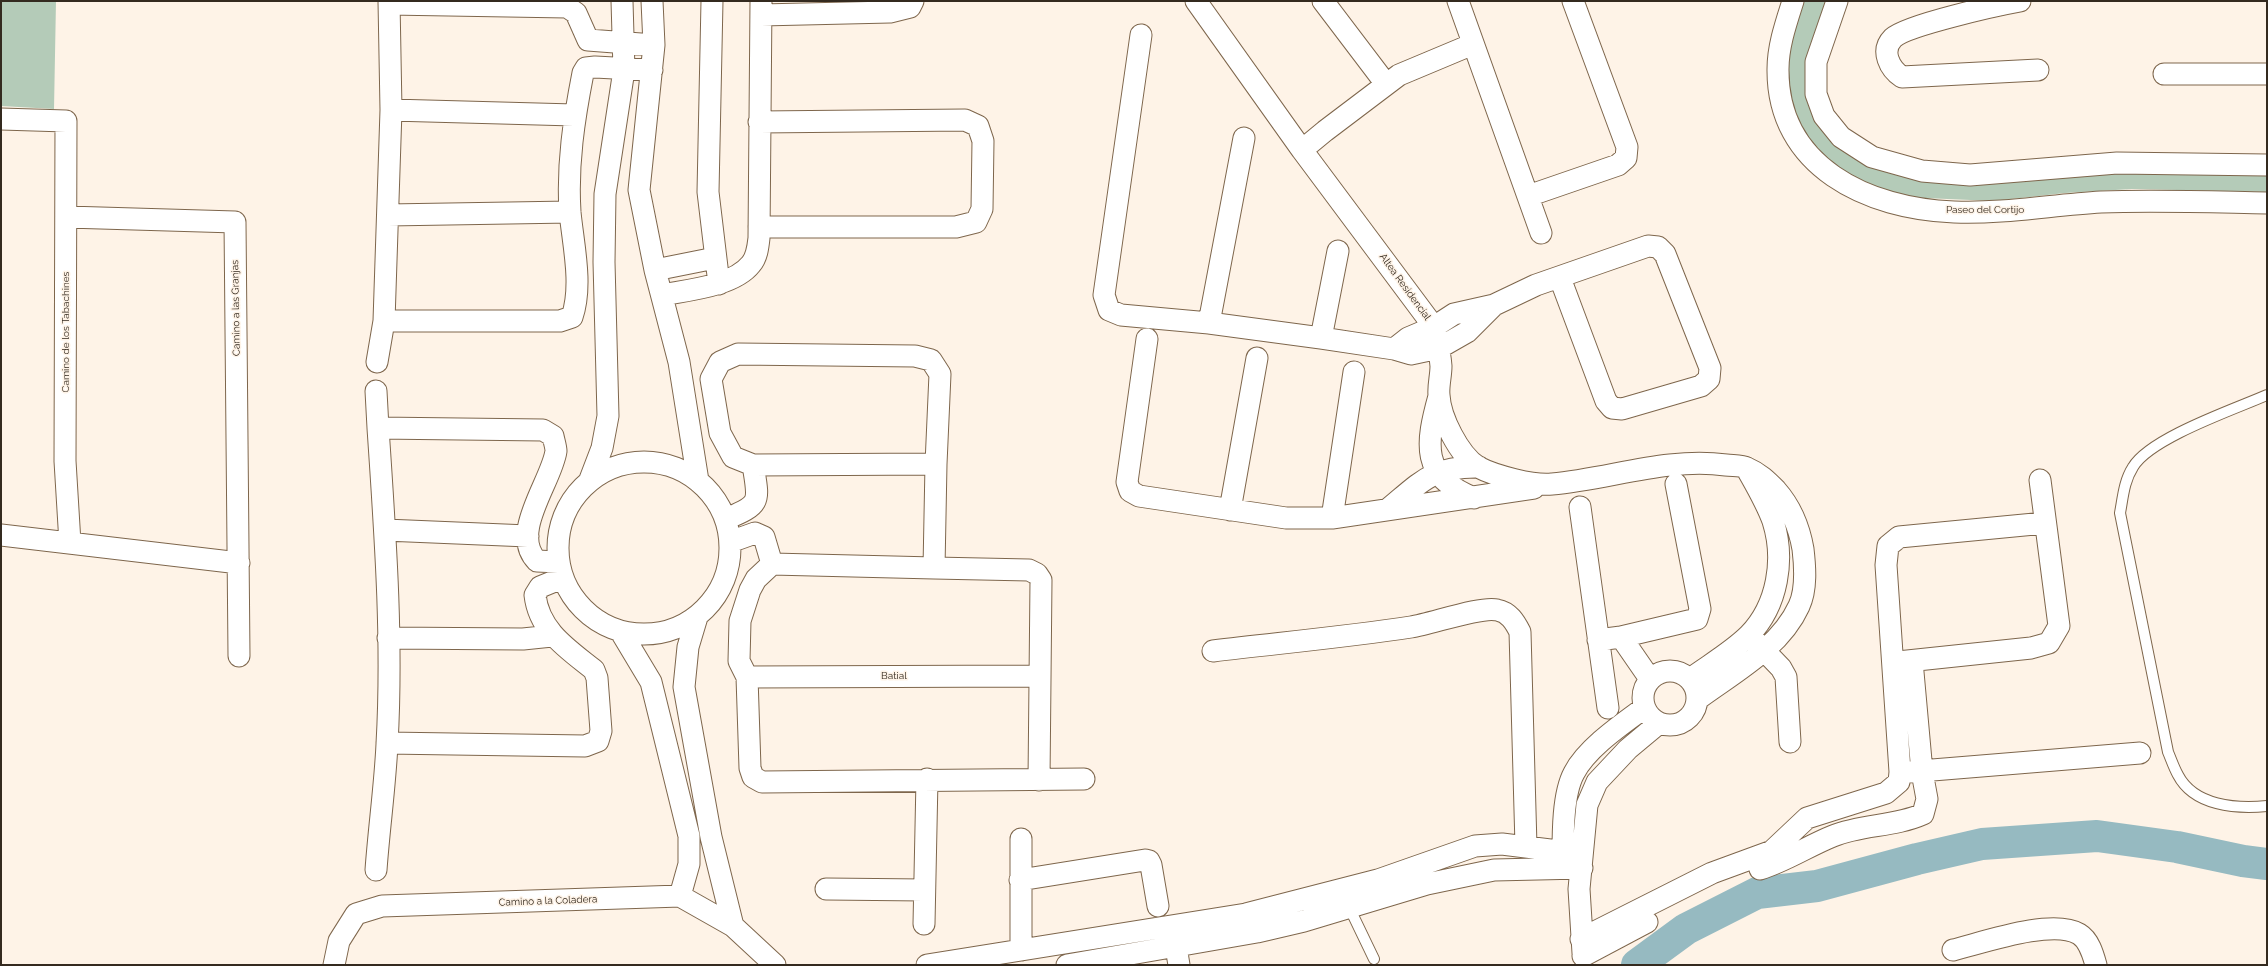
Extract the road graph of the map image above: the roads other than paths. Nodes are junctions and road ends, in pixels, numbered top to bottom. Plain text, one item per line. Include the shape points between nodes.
1 (622, 1) edge
2 (652, 1) edge
3 (712, 1) edge
4 (913, 1) edge
5 (1196, 1) edge
6 (1323, 1) edge
7 (1458, 1) edge
8 (1573, 1) edge
9 (1793, 1) edge
10 (1837, 1) edge
11 (2020, 1) edge
12 (389, 3) edge
13 (761, 8) edge
14 (1141, 35) dead end
15 (622, 44) junction
16 (1473, 44) junction
17 (654, 45) junction
18 (624, 70) junction
19 (652, 70) junction
20 (2038, 70) dead end
21 (2164, 74) dead end
22 (2267, 74) edge
23 (1386, 84) junction
24 (391, 110) junction
25 (574, 115) junction
26 (1, 119) edge
27 (759, 122) junction
28 (1244, 138) dead end
29 (1302, 150) junction
30 (2267, 165) edge
31 (1528, 196) junction
32 (2267, 203) edge
33 (570, 212) junction
34 (388, 215) junction
35 (67, 217) junction
36 (759, 227) junction
37 (1541, 233) dead end
38 (1338, 251) dead end
39 (714, 258) junction
40 (655, 270) junction
41 (1560, 278) junction
42 (719, 284) junction
43 (662, 295) junction
44 (1494, 305) junction
45 (384, 322) junction
46 (1209, 323) junction
47 (1434, 327) junction
48 (1322, 338) junction
49 (1148, 339) dead end
50 (1440, 348) junction
51 (1394, 349) junction
52 (1257, 358) dead end
53 (377, 362) dead end
54 (1354, 372) dead end
55 (376, 391) dead end
56 (1439, 396) junction
57 (2267, 396) edge
58 (378, 428) junction
59 (936, 464) junction
60 (753, 465) junction
61 (1479, 467) junction
62 (1746, 467) junction
63 (1437, 472) junction
64 (2040, 480) dead end
65 (698, 481) junction
66 (589, 482) junction
67 (1676, 484) dead end
68 (1550, 485) junction
69 (1474, 498) junction
70 (1580, 507) dead end
71 (1230, 510) junction
72 (1387, 510) junction
73 (1332, 518) junction
74 (726, 519) junction
75 (2045, 523) junction
76 (385, 530) junction
77 (1, 535) edge
78 (528, 536) junction
79 (730, 542) junction
80 (70, 543) junction
81 (239, 563) junction
82 (772, 564) junction
83 (934, 568) junction
84 (560, 570) junction
85 (697, 617) junction
86 (621, 632) junction
87 (552, 636) junction
88 (1748, 636) junction
89 (1621, 637) junction
90 (388, 638) junction
91 (1598, 640) junction
92 (1764, 650) junction
93 (1213, 651) dead end
94 (239, 656) dead end
95 (1903, 662) junction
96 (1040, 676) junction
97 (747, 677) junction
98 (1650, 679) junction
99 (1690, 679) junction
100 (1698, 699) junction
101 (1608, 708) dead end
102 (1644, 708) junction
103 (1658, 724) junction
104 (1790, 742) dead end
105 (387, 743) junction
106 (2140, 754) dead end
107 (1900, 772) junction
108 (1922, 772) junction
109 (927, 779) junction
110 (1084, 779) dead end
111 (1039, 780) junction
112 (2267, 806) edge
113 (1021, 839) dead end
114 (1526, 846) junction
115 (1572, 860) junction
116 (376, 870) dead end
117 (1020, 880) junction
118 (826, 889) dead end
119 (1381, 889) junction
120 (924, 890) junction
121 (680, 896) junction
122 (1158, 906) dead end
123 (1348, 907) junction
124 (924, 924) dead end
125 (733, 926) junction
126 (1953, 950) dead end
127 (1583, 953) edge
128 (1011, 956) edge
129 (1178, 956) edge
130 (1374, 960) dead end
131 (334, 965) edge
132 (775, 965) edge
133 (927, 965) edge
134 (1067, 965) edge
135 (2096, 965) edge

1 - 15 street
2 - 17 street
3 - 39 street via 708,192
4 - 13 street via 910,7 890,12
5 - 29 street, Altea Residencial
6 - 23 street
7 - 16 street
8 - 31 street via 1627,147 1626,158 1618,165
9 - 32 street, Paseo del Cortijo via 1783,35 1778,69 1787,122 1796,141 1832,177 1863,192 1904,205 1952,212 2000,212 2131,201
10 - 30 street via 1816,62 1816,94 1824,116 1841,137 1872,157 1922,171 1970,175 2117,163
11 - 20 street via 1993,6 1907,31 1893,38 1887,60 1893,70 1902,77
12 - 15 street via 567,7 576,13 588,40
12 - 24 street
13 - 27 street
14 - 46 street via 1104,295 1109,310 1121,315
15 - 17 street
15 - 18 street
16 - 23 street
16 - 31 street
17 - 19 street
18 - 19 street
18 - 25 street via 586,68
18 - 66 street via 605,194 608,416 602,448
19 - 40 street via 639,190
21 - 22 street
23 - 29 street
24 - 25 street
24 - 34 street
25 - 33 street
26 - 35 street, Camino de los Tabachines via 66,121
27 - 36 street
27 - 36 street via 965,120 978,126 983,141 982,209 976,222 956,227
28 - 46 street
29 - 47 street, Altea Residencial
31 - 37 street
33 - 34 street
33 - 45 street via 575,243 575,306 572,317 560,321
34 - 45 street
35 - 80 street, Camino de los Tabachines via 65,461
35 - 81 street, Camino a las Granjas via 235,222
36 - 42 street via 756,255 751,264 742,273
38 - 48 street
39 - 40 street
39 - 42 street
40 - 43 street
41 - 41 street via 1606,401 1612,408 1622,409 1701,386 1709,379 1710,368 1665,254 1658,247 1648,246
41 - 44 street via 1536,285
42 - 43 street
43 - 65 street via 679,362
44 - 47 street via 1454,314
44 - 50 street via 1466,332
45 - 53 street
46 - 48 street
47 - 50 street, Altea Residencial
47 - 51 street via 1408,338
48 - 51 street
49 - 71 street via 1128,482 1130,491 1139,496
50 - 51 street via 1411,354
50 - 56 street, Altea Residencial
52 - 71 street
54 - 73 street
55 - 58 street
56 - 61 street, Altea Residencial via 1454,440 1464,455
56 - 63 street via 1429,430 1429,450
57 - 112 lane via 2188,428 2158,444 2133,465 2124,484 2120,514 2168,752 2178,776 2193,793 2217,804 2247,808
58 - 76 street
58 - 78 street via 542,430 553,436 556,451 533,508
59 - 60 street
59 - 60 street via 940,374 931,360 915,356 738,354 720,362 711,378 720,433 733,457
59 - 83 street
60 - 74 street via 757,500 752,507
61 - 63 street via 1457,466
61 - 68 street, Altea Residencial via 1514,479
62 - 68 street, Altea Residencial via 1700,463 1642,468
62 - 88 street via 1773,520 1779,552 1773,597 1764,617
62 - 92 street, Altea Residencial via 1763,476 1782,497 1796,520 1805,569 1799,605 1782,632
63 - 69 street via 1450,486
63 - 72 street
64 - 75 street
65 - 66 street via 671,466 639,462 609,469
65 - 74 street via 714,498
66 - 84 street via 572,499 559,529
67 - 89 street via 1700,609 1697,620
68 - 69 street
69 - 72 street
70 - 91 street
71 - 73 street via 1286,518
72 - 73 street
74 - 79 street
75 - 95 street via 2059,626 2050,643 2031,648
75 - 95 street via 1899,537 1888,546 1886,565
76 - 78 street
76 - 90 street
77 - 80 street
78 - 84 street via 530,555 537,562
79 - 82 street via 755,533 764,537
79 - 85 street via 729,565 725,580 708,606
80 - 81 street
81 - 94 street, Camino a las Granjas
82 - 83 street
82 - 97 street via 756,579 740,621 739,661
83 - 96 street via 1029,570 1037,574 1041,580
84 - 86 street via 579,606 591,617
84 - 87 street via 534,595 536,607
85 - 86 street via 676,628 654,634
85 - 125 street via 688,647 684,687 711,837
86 - 121 street via 651,682 689,836 689,864
87 - 90 street via 523,639
87 - 105 street via 594,670 597,678 601,731 598,741 586,746
88 - 92 street
88 - 99 street
89 - 91 street
89 - 98 street
90 - 105 street
91 - 101 street
92 - 100 street, Altea Residencial
92 - 104 street via 1786,677
93 - 114 street via 1412,627 1484,609 1497,610 1508,615 1520,632
95 - 107 street
95 - 108 street
96 - 97 street, Batial
96 - 111 street
97 - 109 street via 750,768 753,777 762,782
98 - 99 street via 1659,673 1670,671 1681,673
98 - 102 street via 1644,688
99 - 100 street via 1696,688
100 - 103 street via 1689,719 1669,726
102 - 103 street
102 - 115 street via 1612,731 1574,772 1567,798
103 - 115 street via 1628,749 1596,782
105 - 116 street
106 - 108 street
107 - 108 street
107 - 127 street via 1899,782 1886,793 1807,818 1772,851 1712,873
108 - 127 street via 1927,799 1923,814 1907,821 1833,836 1777,864 1728,879
109 - 111 street
109 - 120 street
110 - 111 street
113 - 117 street
114 - 115 street
114 - 119 street via 1475,846
115 - 119 street via 1494,870 1428,884
115 - 127 street via 1579,889
117 - 122 street via 1145,860 1149,861 1151,866
117 - 128 street
118 - 120 street
119 - 123 street
119 - 128 street
120 - 124 street
121 - 125 street
121 - 131 street, Camino a la Coladera via 382,906 356,914 339,941
123 - 129 street
123 - 130 lane
125 - 132 street
126 - 135 street via 2038,929 2060,929 2079,934 2090,947
128 - 133 street
129 - 134 street

